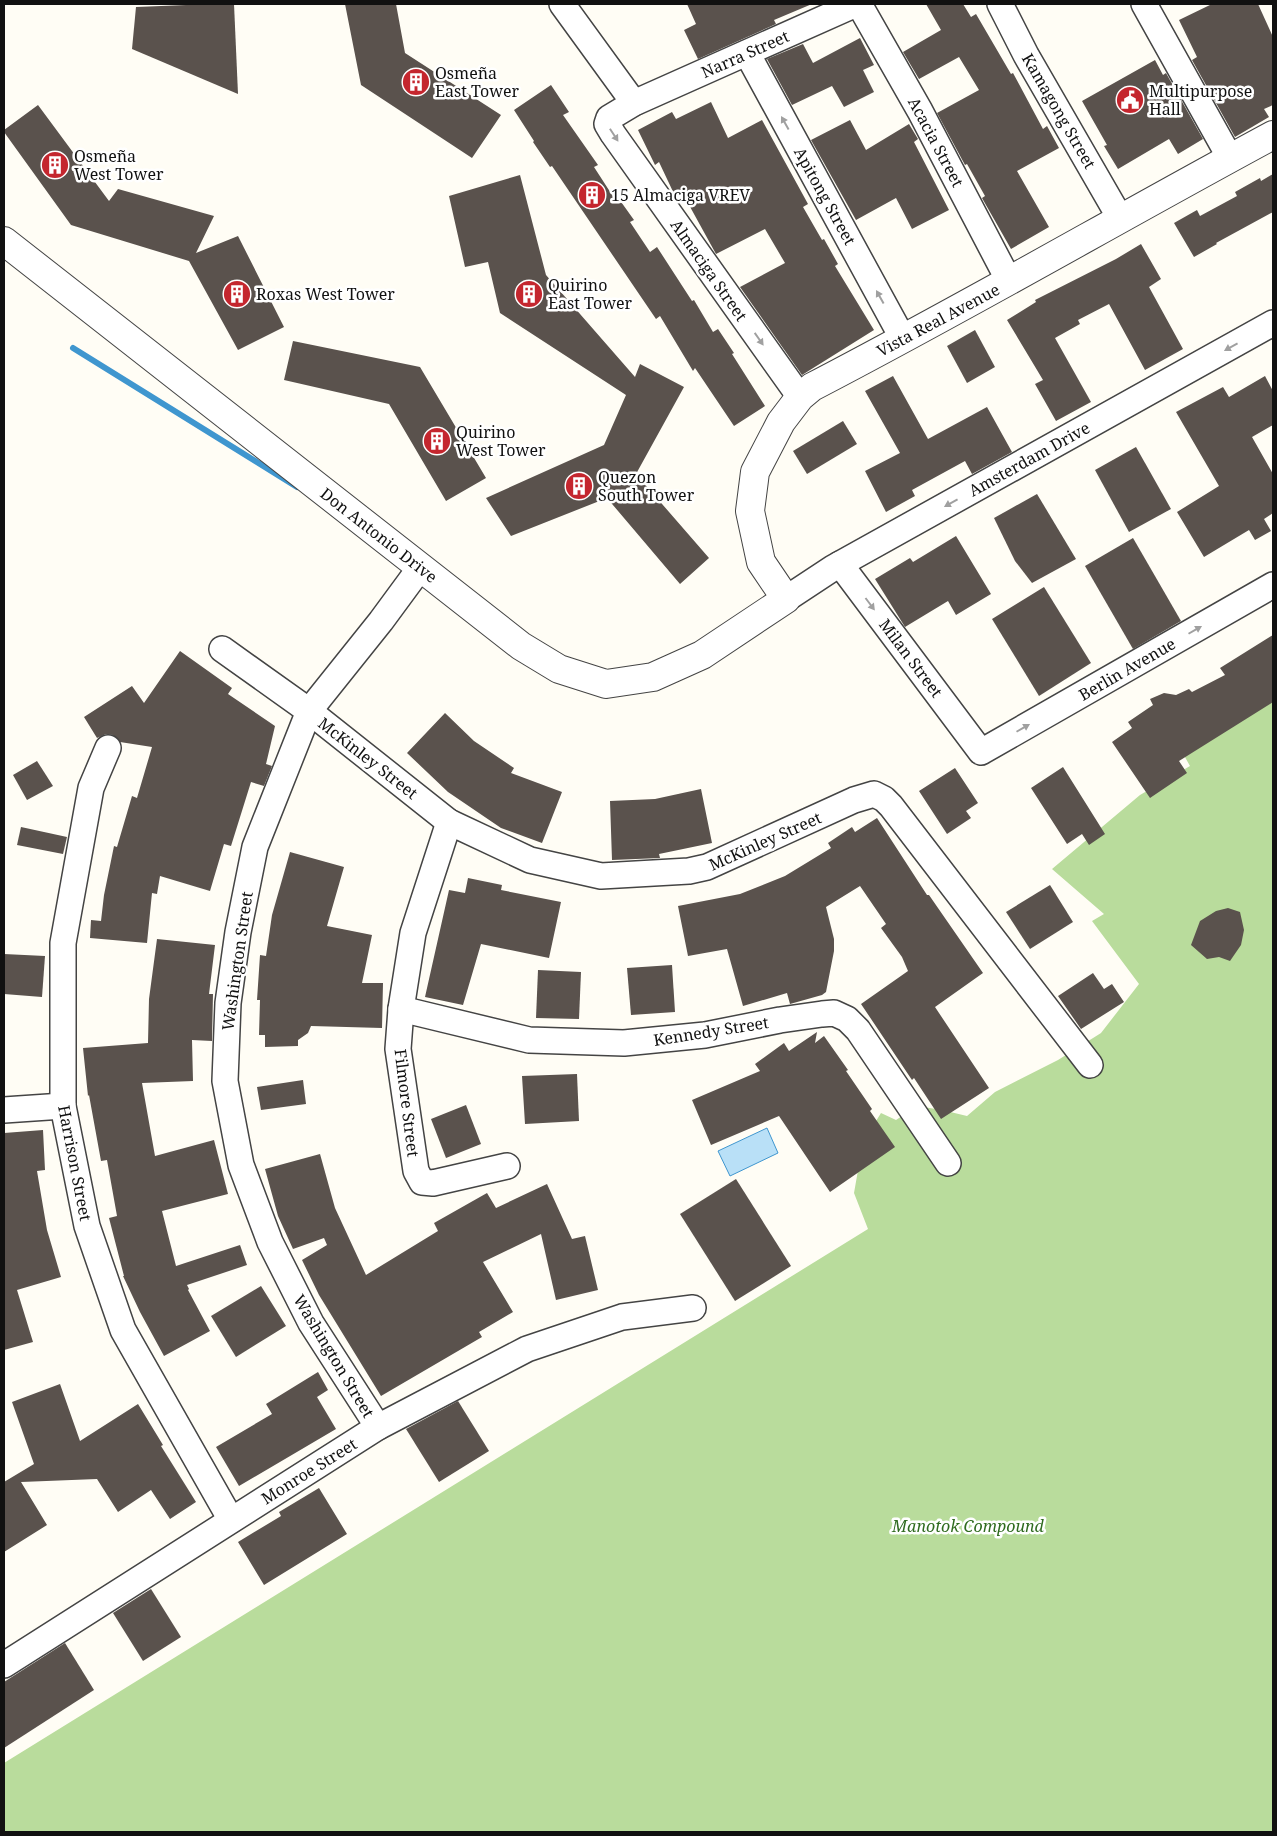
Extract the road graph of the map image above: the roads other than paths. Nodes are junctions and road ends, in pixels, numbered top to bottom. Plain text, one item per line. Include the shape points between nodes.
1 (562, 4) edge
2 (858, 4) edge
3 (1000, 4) edge
4 (1148, 5) edge
5 (747, 53) junction
6 (634, 103) junction
7 (1273, 135) edge
8 (1230, 158) junction
9 (1120, 218) junction
10 (4, 241) edge
11 (1009, 281) junction
12 (1273, 323) edge
13 (903, 340) junction
14 (800, 396) junction
15 (840, 564) junction
16 (420, 568) junction
17 (1273, 585) edge
18 (786, 599) junction
19 (222, 649) dead end
20 (309, 711) junction
21 (108, 748) dead end
22 (981, 752) joint
23 (449, 822) junction
24 (401, 1009) junction
25 (1090, 1066) dead end
26 (63, 1106) junction
27 (4, 1110) edge
28 (948, 1163) dead end
29 (507, 1166) dead end
30 (693, 1308) dead end
31 (378, 1427) junction
32 (231, 1520) junction
33 (4, 1665) edge

1 - 6 street
2 - 5 street, Narra Street
2 - 11 street, Acacia Street via 920,111
3 - 9 street, Kamagong Street
4 - 8 street
5 - 6 street, Narra Street
13 -> 5 street, Apitong Street
6 -> 14 street, Almaciga Street via 609,118 609,128
7 - 8 street, Vista Real Avenue
8 - 9 street, Vista Real Avenue
9 - 11 street, Vista Real Avenue
10 - 16 street, Don Antonio Drive
11 - 13 street, Vista Real Avenue
12 -> 15 street, Amsterdam Drive
13 - 14 street, Vista Real Avenue
14 - 18 street, Vista Real Avenue via 781,422 755,472 750,511 761,562
15 - 18 street, Amsterdam Drive
15 -> 22 street, Milan Street
16 - 18 street, Don Antonio Drive via 521,646 559,669 606,684 653,677 702,654
16 - 20 street, Washington Street
22 -> 17 street, Berlin Avenue
19 - 20 street, McKinley Street
20 - 23 street, McKinley Street
20 - 31 street, Washington Street via 255,847 228,1003 225,1081 240,1165 270,1242 311,1323
21 - 26 street, Harrison Street via 91,788 63,943
23 - 24 street, Filmore Street via 413,933
23 - 25 street, McKinley Street via 530,860 601,876 689,871 707,867 854,800 874,794 891,806
24 - 28 street, Kennedy Street via 529,1040 624,1043 705,1035 834,1013 858,1030
24 - 29 street, Filmore Street via 398,1049 416,1171 422,1182 433,1183
26 - 27 street
26 - 32 street, Harrison Street via 87,1226 122,1330
30 - 31 street, Monroe Street via 622,1317 526,1349
31 - 32 street, Monroe Street
32 - 33 street, Monroe Street

